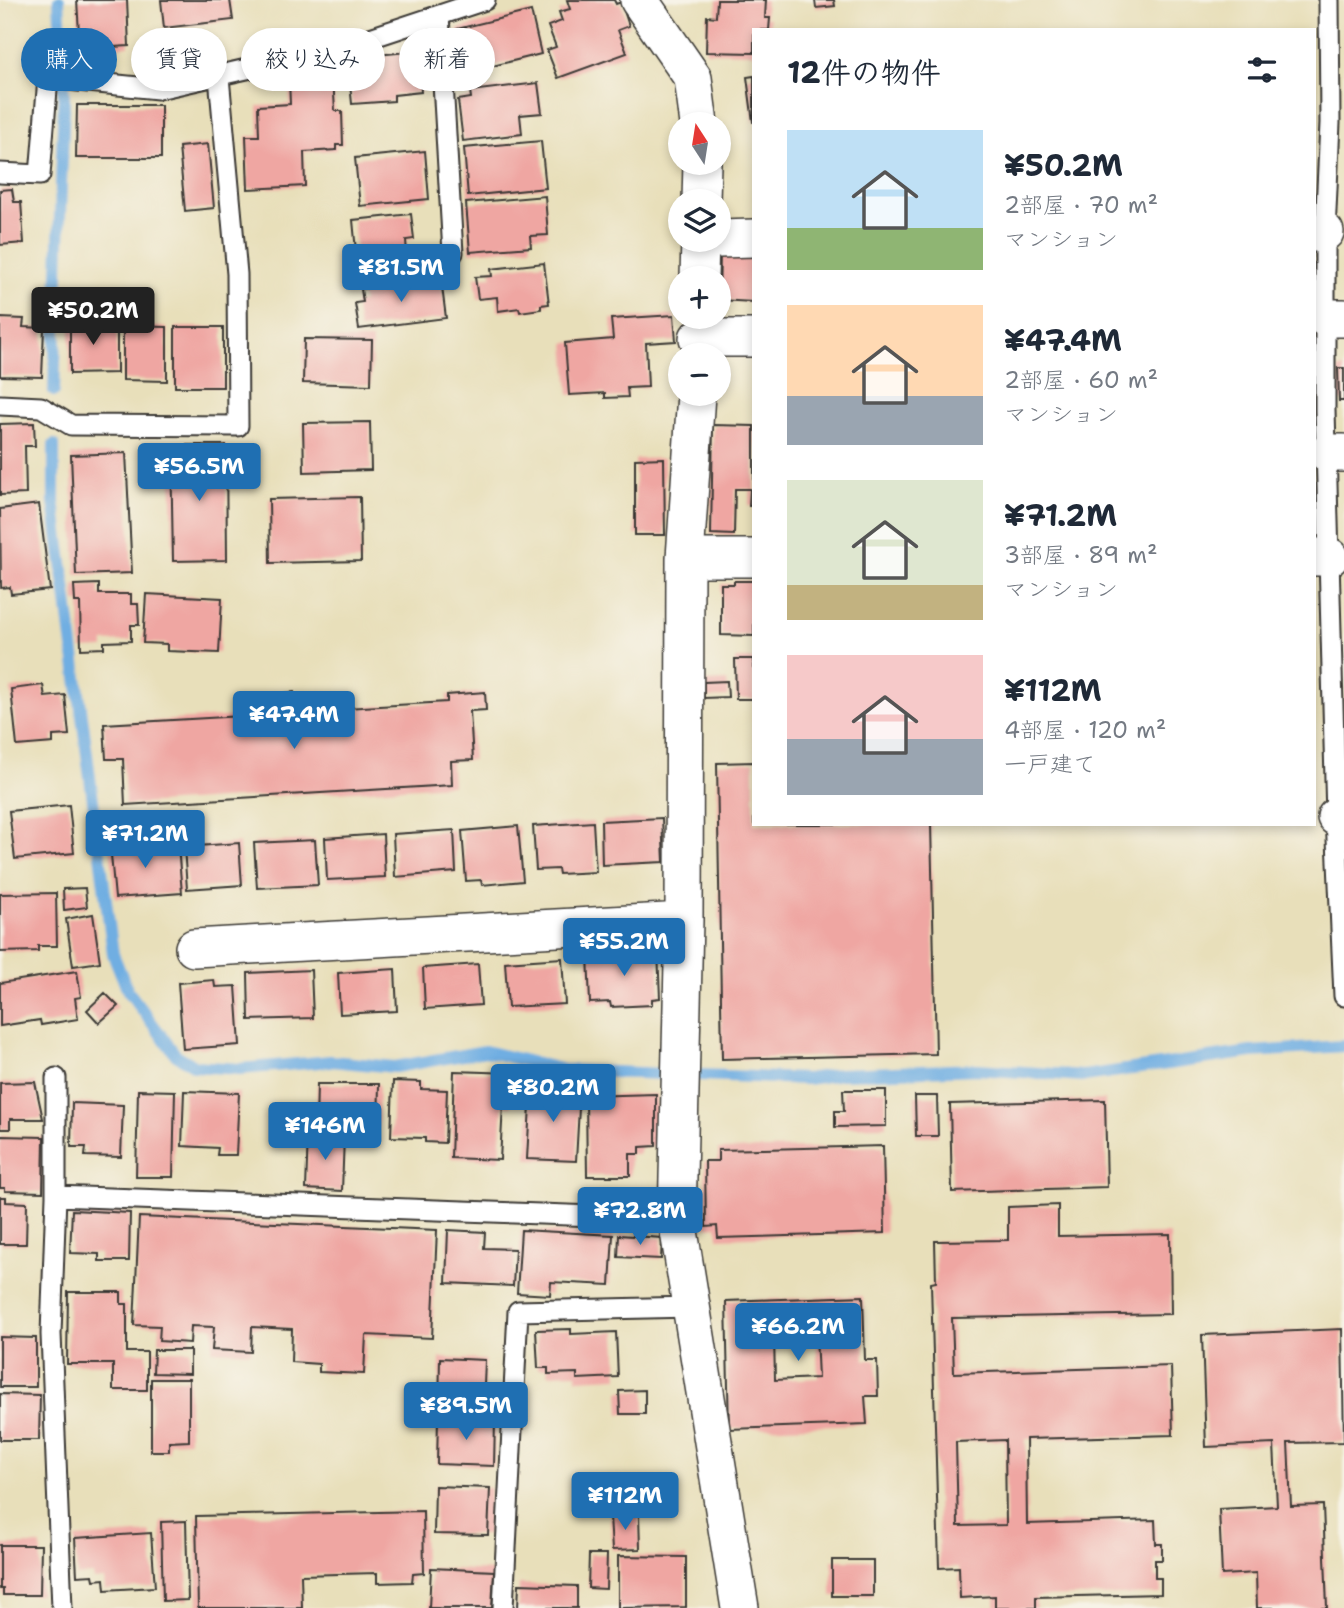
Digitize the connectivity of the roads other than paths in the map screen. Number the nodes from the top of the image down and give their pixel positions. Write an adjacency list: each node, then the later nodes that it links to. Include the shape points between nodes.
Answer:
1 (485, 0): 4 (lane)
2 (639, 0): 8 (street, via 693,78)
3 (1329, 0): 10 (lane, via 1330,123)
4 (439, 15): 5 (lane, via 340,48); 13 (lane)
5 (227, 75)
6 (131, 86): 9 (lane, via 48,78 40,175)
7 (220, 91): 17 (lane, via 237,274 238,426 71,425 41,407)
8 (697, 112)
9 (0, 173)
10 (1320, 232): 14 (lane)
11 (752, 238): 12 (street)
12 (731, 239)
13 (453, 253)
14 (1335, 318): 19 (lane)
15 (697, 337): 16 (street)
16 (752, 338)
17 (0, 405)
18 (695, 406): 21 (street)
19 (1335, 453): 20 (lane)
20 (1322, 556): 23 (lane)
21 (685, 558): 22 (street); 24 (street)
22 (752, 558)
23 (1340, 817): 26 (lane)
24 (684, 921): 25 (street); 29 (street)
25 (194, 948)
26 (1344, 996)
27 (56, 1078): 28 (lane)
28 (56, 1196): 29 (lane); 31 (lane, via 51,1334)
29 (677, 1219): 30 (street)
30 (691, 1307): 32 (lane, via 518,1311); 33 (street)
31 (62, 1608)
32 (503, 1608)
33 (740, 1608)

